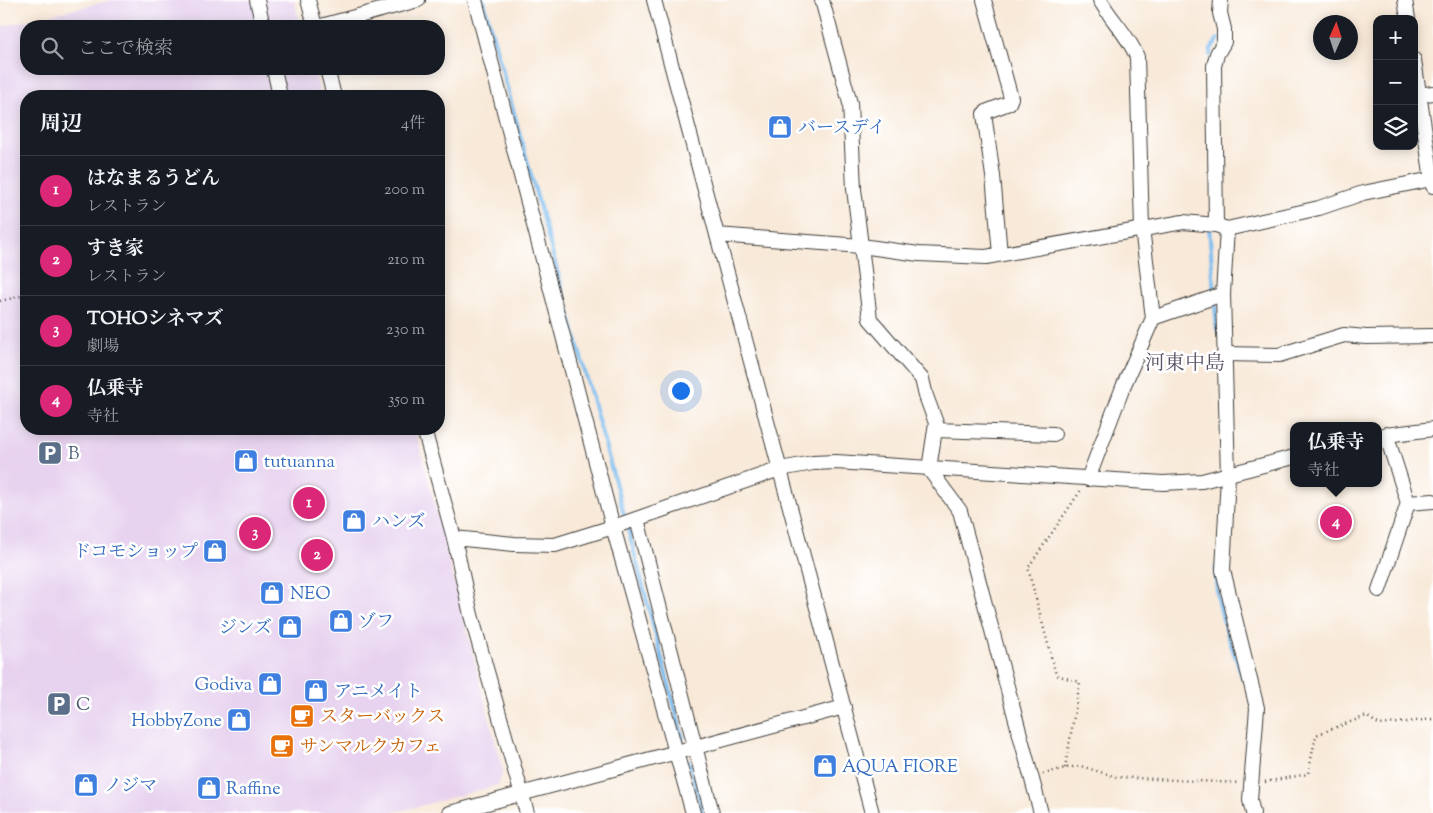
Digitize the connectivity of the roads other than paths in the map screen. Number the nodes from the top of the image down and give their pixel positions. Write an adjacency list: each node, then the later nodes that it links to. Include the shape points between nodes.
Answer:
1 (257, 0): 12 (street)
2 (308, 0): 13 (street)
3 (418, 0): 14 (street)
4 (475, 0): 44 (street)
5 (654, 0): 24 (street)
6 (822, 0): 25 (street, via 850,103 854,189)
7 (984, 0): 26 (street, via 1011,98 1010,103 984,114)
8 (1100, 0): 23 (street, via 1132,44 1137,57)
9 (1220, 0): 22 (street, via 1224,42 1214,66)
10 (1405, 0): 11 (street)
11 (1407, 15)
12 (262, 20)
13 (313, 20)
14 (343, 20)
15 (1418, 71): 20 (street)
16 (275, 75): 18 (street)
17 (329, 75): 19 (street)
18 (279, 90)
19 (332, 90)
20 (1426, 94): 21 (street)
21 (1432, 182): 22 (street, via 1363,193 1319,208)
22 (1222, 227): 23 (street, via 1183,222); 27 (street)
23 (1142, 228): 26 (street); 28 (street)
24 (717, 235): 25 (street); 37 (street)
25 (861, 246): 26 (street, via 919,254 986,257); 32 (street, via 870,319 922,378 936,423)
26 (1000, 254)
27 (1223, 294): 28 (street); 30 (street)
28 (1153, 318): 40 (street)
29 (1433, 336): 30 (street, via 1344,335 1279,355)
30 (1224, 354): 39 (street)
31 (1433, 429): 35 (street)
32 (935, 430): 33 (street); 38 (street)
33 (1054, 434)
34 (426, 435): 45 (street)
35 (1382, 435): 42 (street)
36 (1290, 458): 39 (street)
37 (780, 469): 38 (street, via 836,462); 43 (street); 47 (street)
38 (929, 469): 40 (street); 56 (street, via 960,511)
39 (1228, 476): 40 (street, via 1163,483); 57 (street, via 1223,570 1257,708 1250,800)
40 (1088, 478)
41 (1433, 501): 42 (street)
42 (1408, 503): 46 (street)
43 (637, 518): 44 (street); 48 (street)
44 (613, 527): 45 (street, via 555,545); 49 (street)
45 (454, 538): 50 (street, via 471,616)
46 (1379, 590)
47 (844, 707): 48 (street); 55 (street)
48 (696, 747): 49 (street); 54 (street)
49 (676, 752): 50 (street); 53 (street)
50 (522, 794): 51 (street); 52 (street)
51 (450, 813)
52 (527, 813)
53 (693, 813)
54 (712, 813)
55 (872, 813)
56 (1041, 813)
57 (1253, 813)

